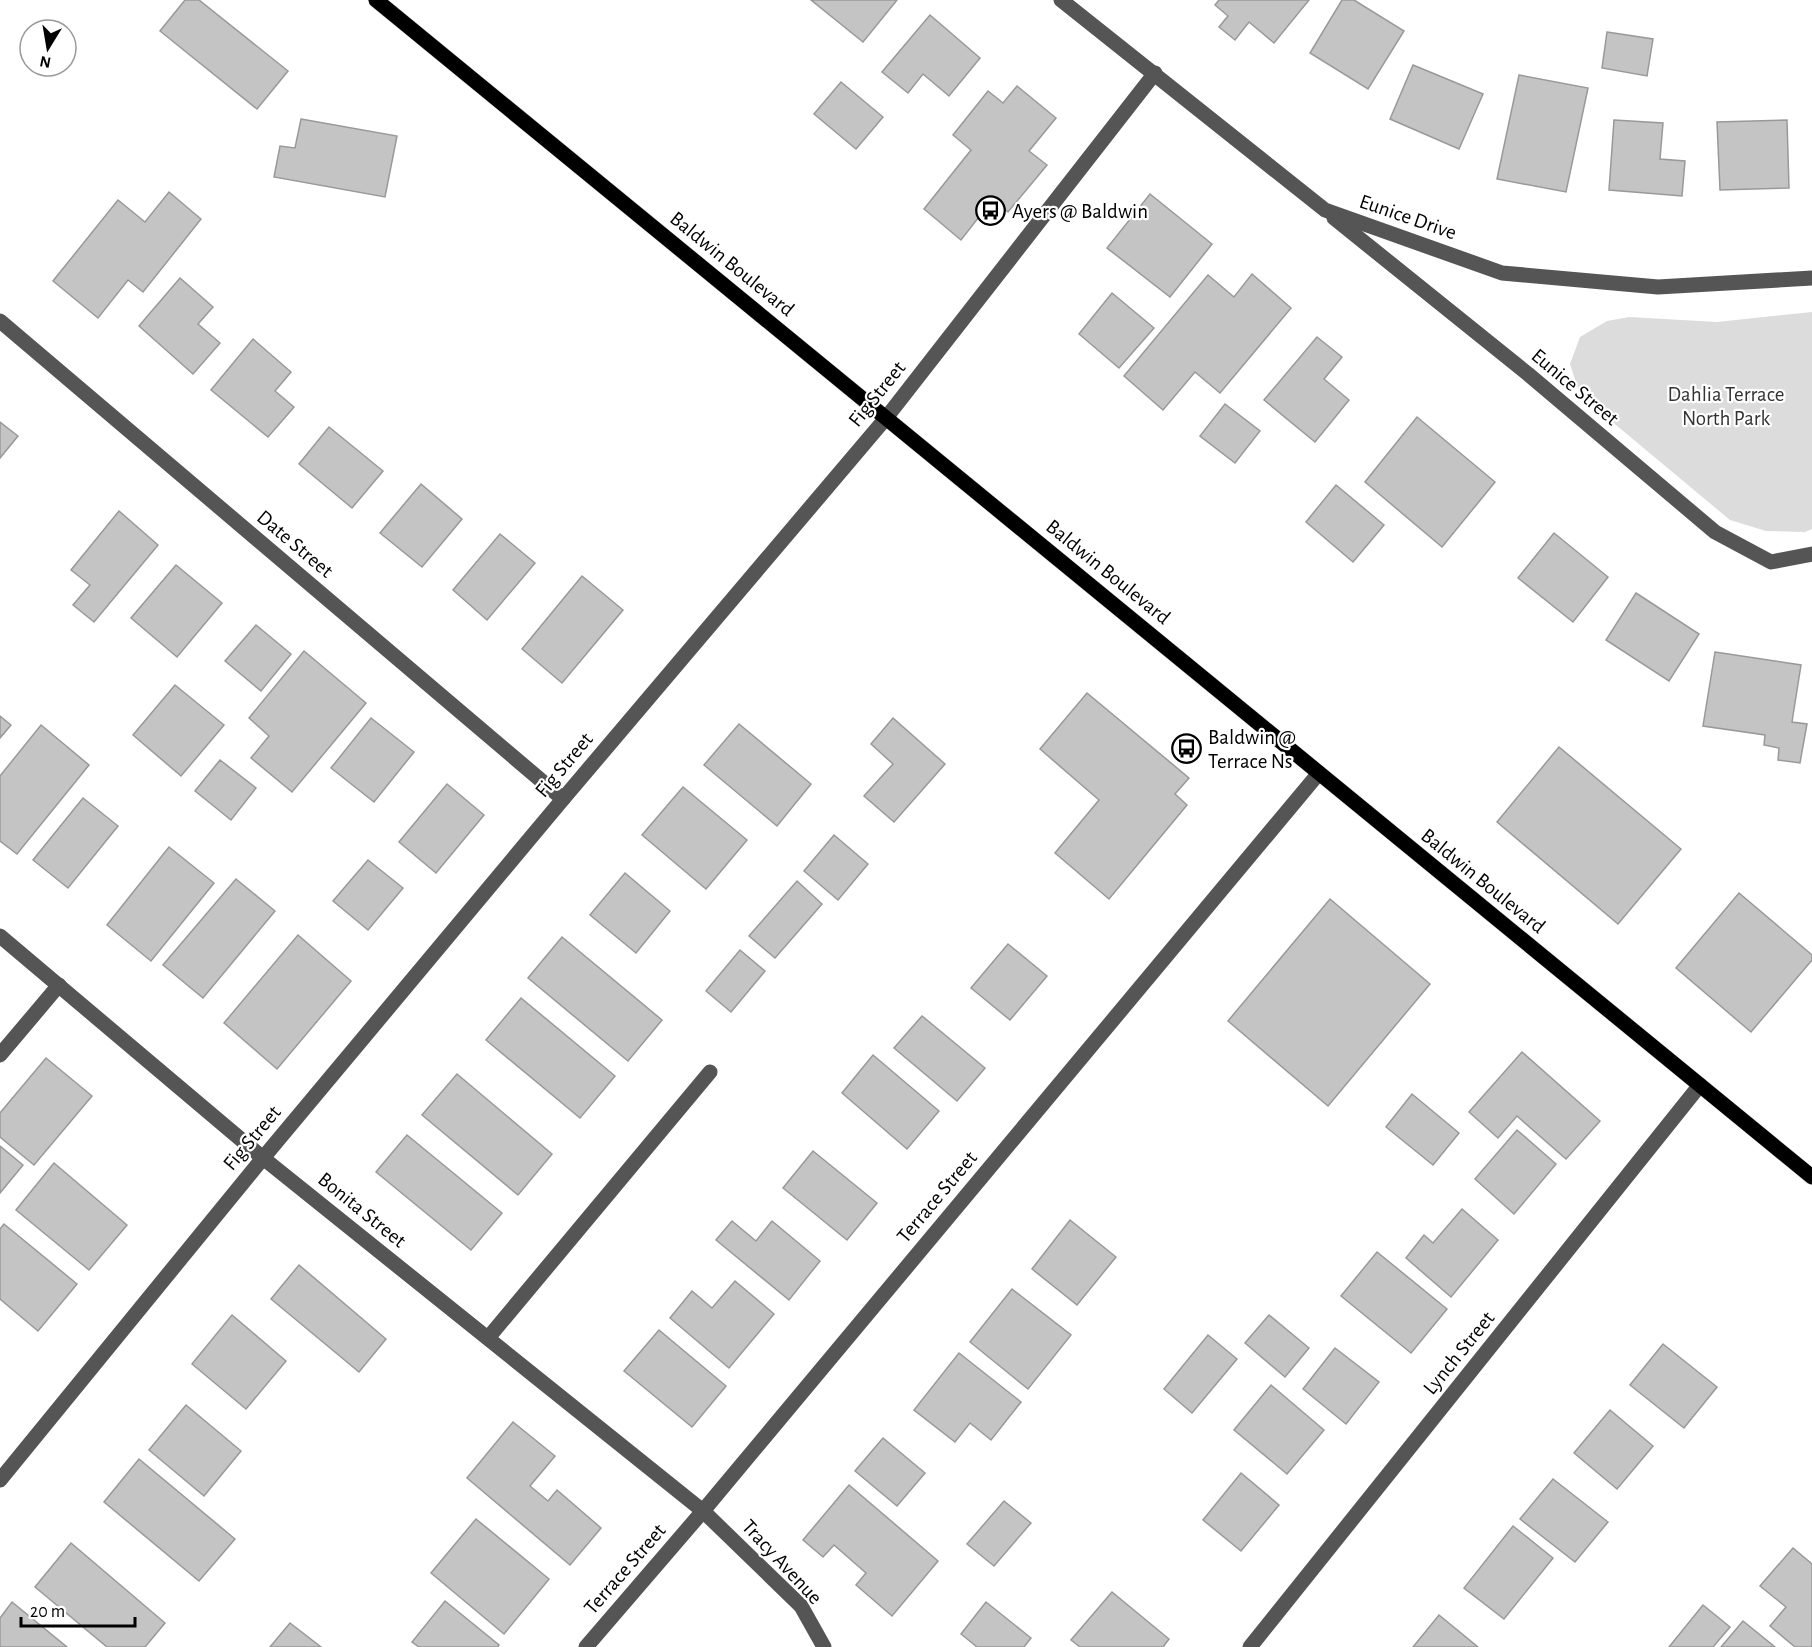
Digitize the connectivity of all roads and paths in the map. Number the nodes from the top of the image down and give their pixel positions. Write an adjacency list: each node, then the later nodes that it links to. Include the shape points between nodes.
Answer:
1 (376, 0): 7 (main road, Baldwin Boulevard)
2 (1061, 0): 3 (street, Eunice Drive)
3 (1155, 73): 4 (street, Eunice Drive); 7 (street, Fig Street)
4 (1325, 210): 5 (street, Eunice Drive, via 1502,273 1658,287); 8 (street, Eunice Street, via 1528,374 1714,532 1771,562)
5 (1812, 278)
6 (0, 321): 10 (street, Date Street)
7 (886, 418): 9 (main road, Baldwin Boulevard); 10 (street, Fig Street)
8 (1812, 554)
9 (1319, 773): 15 (main road, Baldwin Boulevard); 20 (street, Terrace Street)
10 (563, 799): 16 (street, Fig Street)
11 (0, 936): 12 (street, Bonita Street)
12 (58, 985): 13 (street); 16 (street, Bonita Street)
13 (0, 1055)
14 (710, 1072): 18 (street)
15 (1700, 1085): 17 (main road, Baldwin Boulevard); 23 (street, Lynch Street)
16 (263, 1158): 18 (street, Bonita Street); 19 (street, Fig Street)
17 (1812, 1177)
18 (488, 1338): 20 (street, Bonita Street)
19 (0, 1480)
20 (703, 1511): 21 (street, Terrace Street); 22 (street, Tracy Avenue, via 801,1606)
21 (586, 1647)
22 (824, 1647)
23 (1250, 1647)

